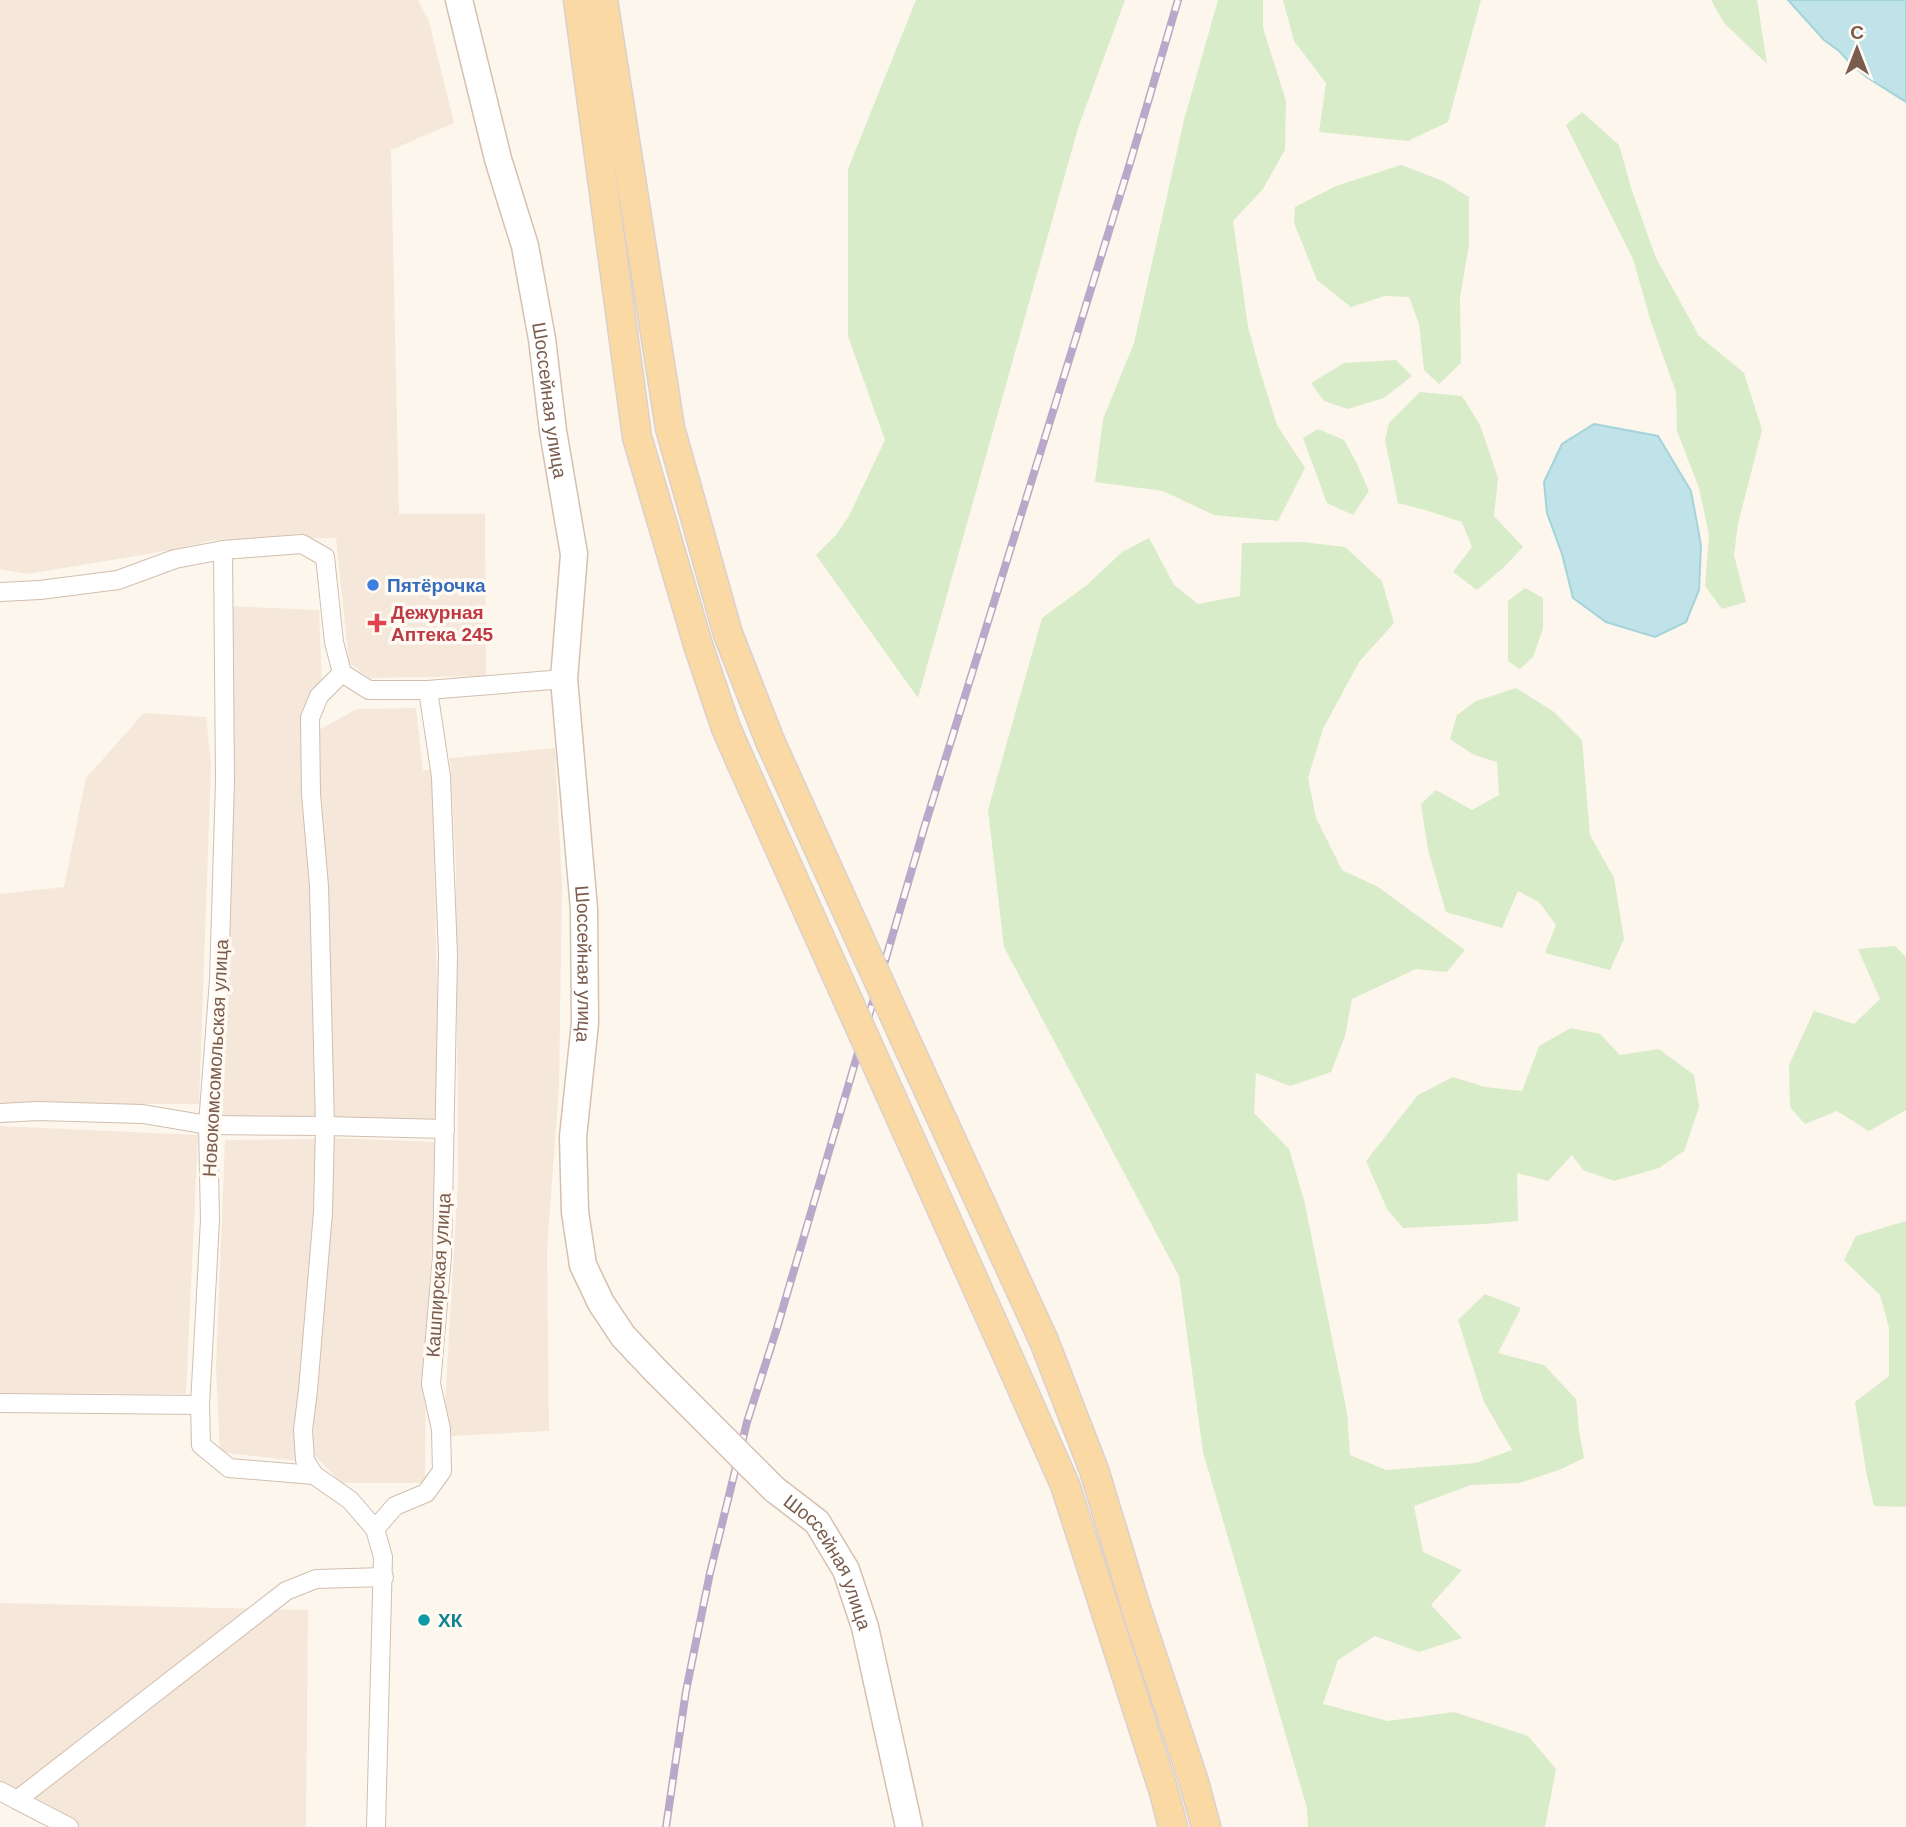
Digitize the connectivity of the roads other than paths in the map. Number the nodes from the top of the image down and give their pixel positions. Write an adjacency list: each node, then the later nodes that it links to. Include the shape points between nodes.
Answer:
1 (578, 0): 23 (main road, bridge, via 637,437 699,648 726,728 1065,1485)
2 (603, 0): 24 (main road, bridge, via 670,428 728,634 770,741 1044,1341 1094,1470)
3 (460, 2): 7 (main road, Шоссейная улица, via 498,159 525,246 542,339 574,554)
4 (223, 550): 5 (street, via 175,559 118,580); 6 (street, via 302,544 325,557); 10 (street, Новокомсомольская улица, via 224,821)
5 (0, 592)
6 (342, 673): 8 (street, via 369,690); 11 (street, via 320,696 310,718)
7 (564, 679): 8 (street); 22 (main road, Шоссейная улица, bridge, via 584,909 585,1023 573,1136 575,1212 583,1265 623,1336 774,1489 817,1522 846,1570 865,1627)
8 (428, 690): 12 (street, Кашпирская улица, via 441,777 447,928)
9 (0, 1113): 10 (street, via 143,1114)
10 (208, 1125): 11 (street); 14 (street, Новокомсомольская улица, via 210,1220)
11 (325, 1126): 12 (street); 15 (street, via 323,1212 303,1430 306,1460)
12 (445, 1129): 16 (street, Кашпирская улица, via 442,1256 431,1384 441,1429 442,1471 426,1493 396,1506)
13 (0, 1403): 14 (street)
14 (200, 1405): 15 (street, Новокомсомольская улица, via 201,1445 229,1468)
15 (314, 1475): 16 (street, via 350,1500)
16 (375, 1529): 17 (street)
17 (384, 1577): 19 (street, via 316,1579 286,1591); 21 (street)
18 (0, 1791): 19 (street)
19 (17, 1800): 20 (street)
20 (69, 1827)
21 (376, 1827)
22 (909, 1827)
23 (1173, 1827)
24 (1206, 1827)

